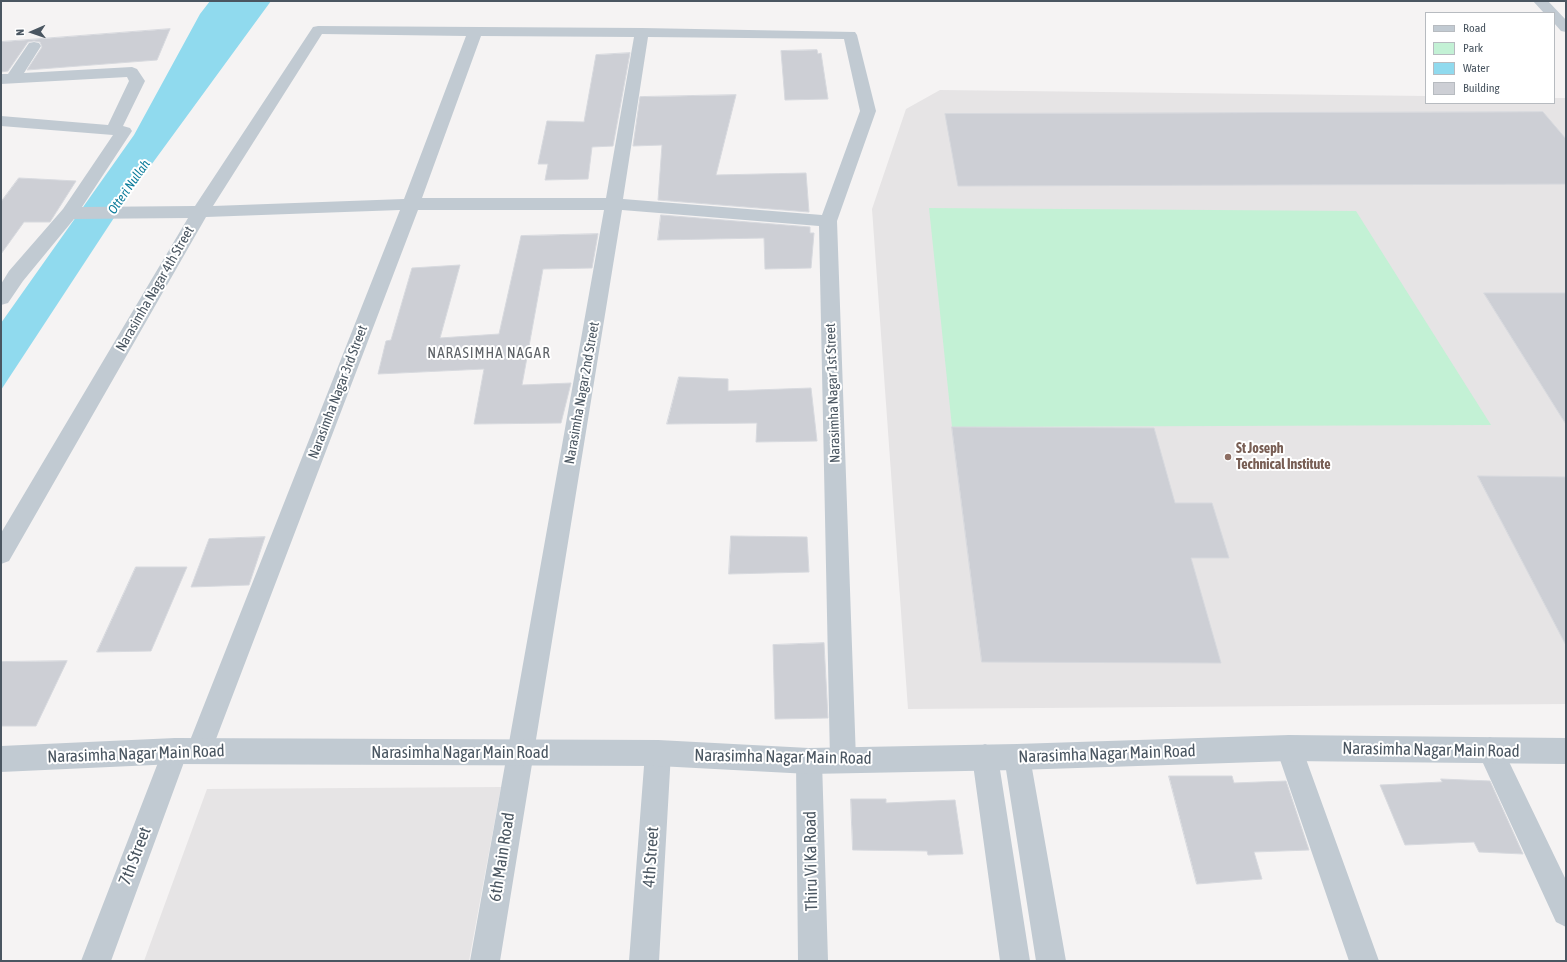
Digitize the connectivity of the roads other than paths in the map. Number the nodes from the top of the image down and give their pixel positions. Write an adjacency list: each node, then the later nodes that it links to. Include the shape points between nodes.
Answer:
1 (1540, 1): 2 (street)
2 (1551, 12)
3 (1555, 16): 4 (street)
4 (1566, 28)
5 (475, 32): 6 (street); 11 (street, Narasimha Nagar 3rd Street); 13 (street, Narasimha Nagar 4th Street, via 318,30)
6 (642, 32): 12 (street, Narasimha Nagar 2nd Street); 15 (street, Narasimha Nagar 1st Street, via 850,35 868,111)
7 (34, 46): 8 (street)
8 (7, 78): 10 (street, via 132,72 137,81)
9 (1, 121): 10 (street)
10 (113, 130): 14 (street, via 124,131)
11 (411, 204): 12 (street); 13 (street); 21 (street, Narasimha Nagar 3rd Street)
12 (614, 204): 15 (street); 23 (street, Narasimha Nagar 2nd Street)
13 (200, 212): 14 (street); 18 (street, Narasimha Nagar 4th Street)
14 (70, 213): 16 (street)
15 (828, 221): 28 (street, Narasimha Nagar 1st Street)
16 (8, 276): 17 (street)
17 (1, 298)
18 (1, 554)
19 (1289, 748): 20 (street, Narasimha Nagar Main Road); 26 (street, Narasimha Nagar Main Road); 37 (street)
20 (1490, 750): 24 (street, Narasimha Nagar Main Road); 30 (street)
21 (187, 751): 23 (street, Narasimha Nagar Main Road); 27 (street, Narasimha Nagar Main Road); 31 (street, 7th Street)
22 (658, 753): 23 (street, Narasimha Nagar Main Road); 29 (street, Narasimha Nagar Main Road); 33 (street, 4th Street)
23 (520, 754): 32 (street, 6th Main Road)
24 (1563, 756)
25 (985, 757): 26 (street, Narasimha Nagar Main Road); 28 (street, Narasimha Nagar Main Road); 35 (street)
26 (1017, 757): 36 (street)
27 (1, 758)
28 (843, 760): 29 (street, Narasimha Nagar Main Road)
29 (809, 761): 34 (street, Thiru Vi Ka Road)
30 (1566, 912)
31 (96, 961)
32 (485, 961)
33 (644, 961)
34 (813, 961)
35 (1015, 961)
36 (1051, 961)
37 (1364, 961)

